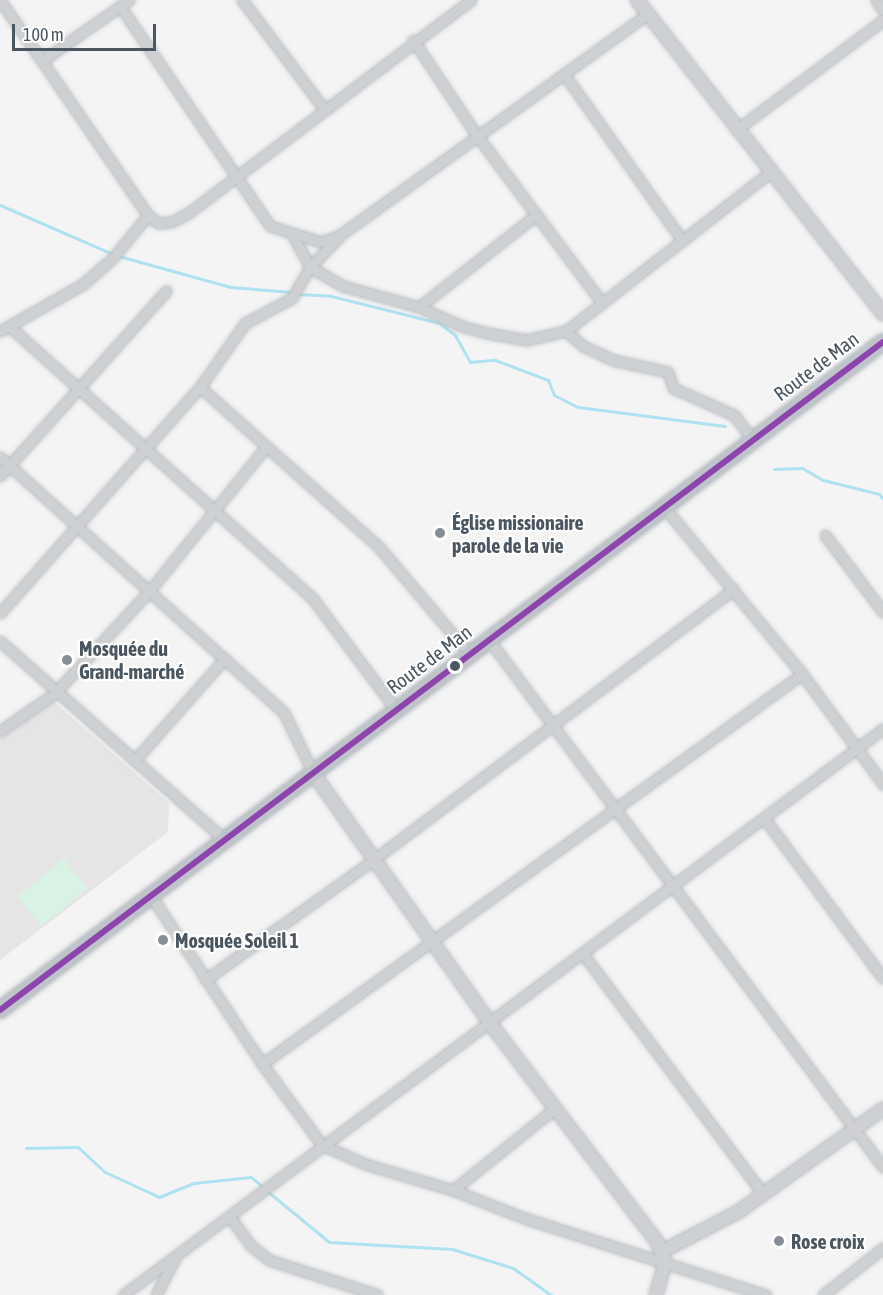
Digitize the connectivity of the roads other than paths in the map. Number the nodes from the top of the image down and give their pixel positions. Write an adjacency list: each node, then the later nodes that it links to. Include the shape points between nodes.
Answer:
1 (0, 0): 12 (street)
2 (129, 0): 7 (street)
3 (243, 0): 14 (street)
4 (471, 0): 11 (street)
5 (638, 0): 9 (street)
6 (876, 0): 8 (street)
7 (120, 6): 12 (street); 18 (street)
8 (883, 10)
9 (646, 14): 13 (street); 15 (street)
10 (883, 20): 15 (street)
11 (413, 40): 14 (street); 16 (street)
12 (43, 60): 20 (street)
13 (564, 74): 16 (street); 23 (street)
14 (324, 109): 18 (street)
15 (736, 130): 17 (street)
16 (478, 137): 19 (street); 21 (street)
17 (769, 173): 23 (street); 28 (street)
18 (236, 176): 20 (street, via 171,222 158,223); 22 (street, via 270,226)
19 (536, 214): 26 (street); 27 (street)
20 (148, 215): 29 (street, via 111,260 83,284)
21 (340, 235): 22 (street, via 321,242); 24 (street)
22 (294, 236): 24 (street)
23 (682, 240): 26 (street)
24 (310, 267): 27 (street, via 343,286); 34 (street, via 292,298 248,319)
25 (166, 291): 33 (street)
26 (602, 303): 31 (street)
27 (419, 307): 31 (street, via 461,326 526,340)
28 (883, 314)
29 (9, 326): 30 (street); 33 (street)
30 (0, 331)
31 (566, 331): 35 (street, via 583,346 613,360 668,372 672,388 734,415)
32 (883, 342): 35 (highway, Route de Man)
33 (79, 387): 36 (street); 39 (street)
34 (200, 387): 36 (street); 37 (street)
35 (753, 440): 41 (highway, Route de Man)
36 (146, 447): 42 (street); 43 (street)
37 (266, 447): 42 (street); 51 (street, via 378,546)
38 (0, 457): 39 (street)
39 (9, 466): 40 (street); 43 (street)
40 (0, 476)
41 (664, 507): 46 (street); 49 (highway, Route de Man)
42 (212, 509): 45 (street); 55 (street, via 312,599)
43 (76, 526): 45 (street); 48 (street)
44 (825, 535): 47 (street)
45 (150, 590): 52 (street); 54 (street)
46 (734, 590): 53 (street); 56 (street)
47 (883, 612)
48 (0, 614)
49 (489, 640): 51 (highway, Route de Man); 56 (street)
50 (0, 641): 54 (street)
51 (470, 654): 55 (highway, Route de Man)
52 (225, 658): 60 (street); 61 (street, via 291,722)
53 (802, 674): 59 (street); 63 (street)
54 (55, 693): 58 (street); 60 (street)
55 (396, 710): 61 (highway, Route de Man)
56 (555, 723): 63 (street); 66 (street)
57 (883, 729): 59 (street)
58 (0, 731)
59 (858, 748): 62 (street); 64 (street)
60 (134, 760): 65 (street)
61 (314, 773): 65 (highway, Route de Man); 66 (street)
62 (883, 784)
63 (616, 806): 67 (street); 69 (street)
64 (764, 818): 67 (street); 71 (street)
65 (225, 840): 68 (highway, Route de Man)
66 (373, 860): 69 (street); 72 (street)
67 (675, 885): 70 (street); 78 (street)
68 (151, 896): 72 (street); 73 (highway, Route de Man)
69 (431, 942): 74 (street); 75 (street)
70 (583, 954): 74 (street); 82 (street)
71 (883, 978)
72 (205, 980): 75 (street)
73 (0, 1010)
74 (489, 1022): 76 (street); 79 (street)
75 (262, 1064): 79 (street)
76 (554, 1109): 81 (street); 86 (street)
77 (883, 1109): 78 (street)
78 (855, 1129): 80 (street); 82 (street)
79 (322, 1145): 81 (street, via 365,1164); 83 (street)
80 (883, 1167)
81 (453, 1190): 86 (street, via 524,1218)
82 (764, 1195): 86 (street)
83 (230, 1217): 85 (street); 89 (street, via 250,1245 269,1260)
84 (883, 1248): 92 (street)
85 (177, 1253): 87 (street); 88 (street)
86 (664, 1257): 90 (street); 91 (street)
87 (123, 1295)
88 (156, 1295)
89 (378, 1295)
90 (656, 1295)
91 (766, 1295)
92 (823, 1295)

